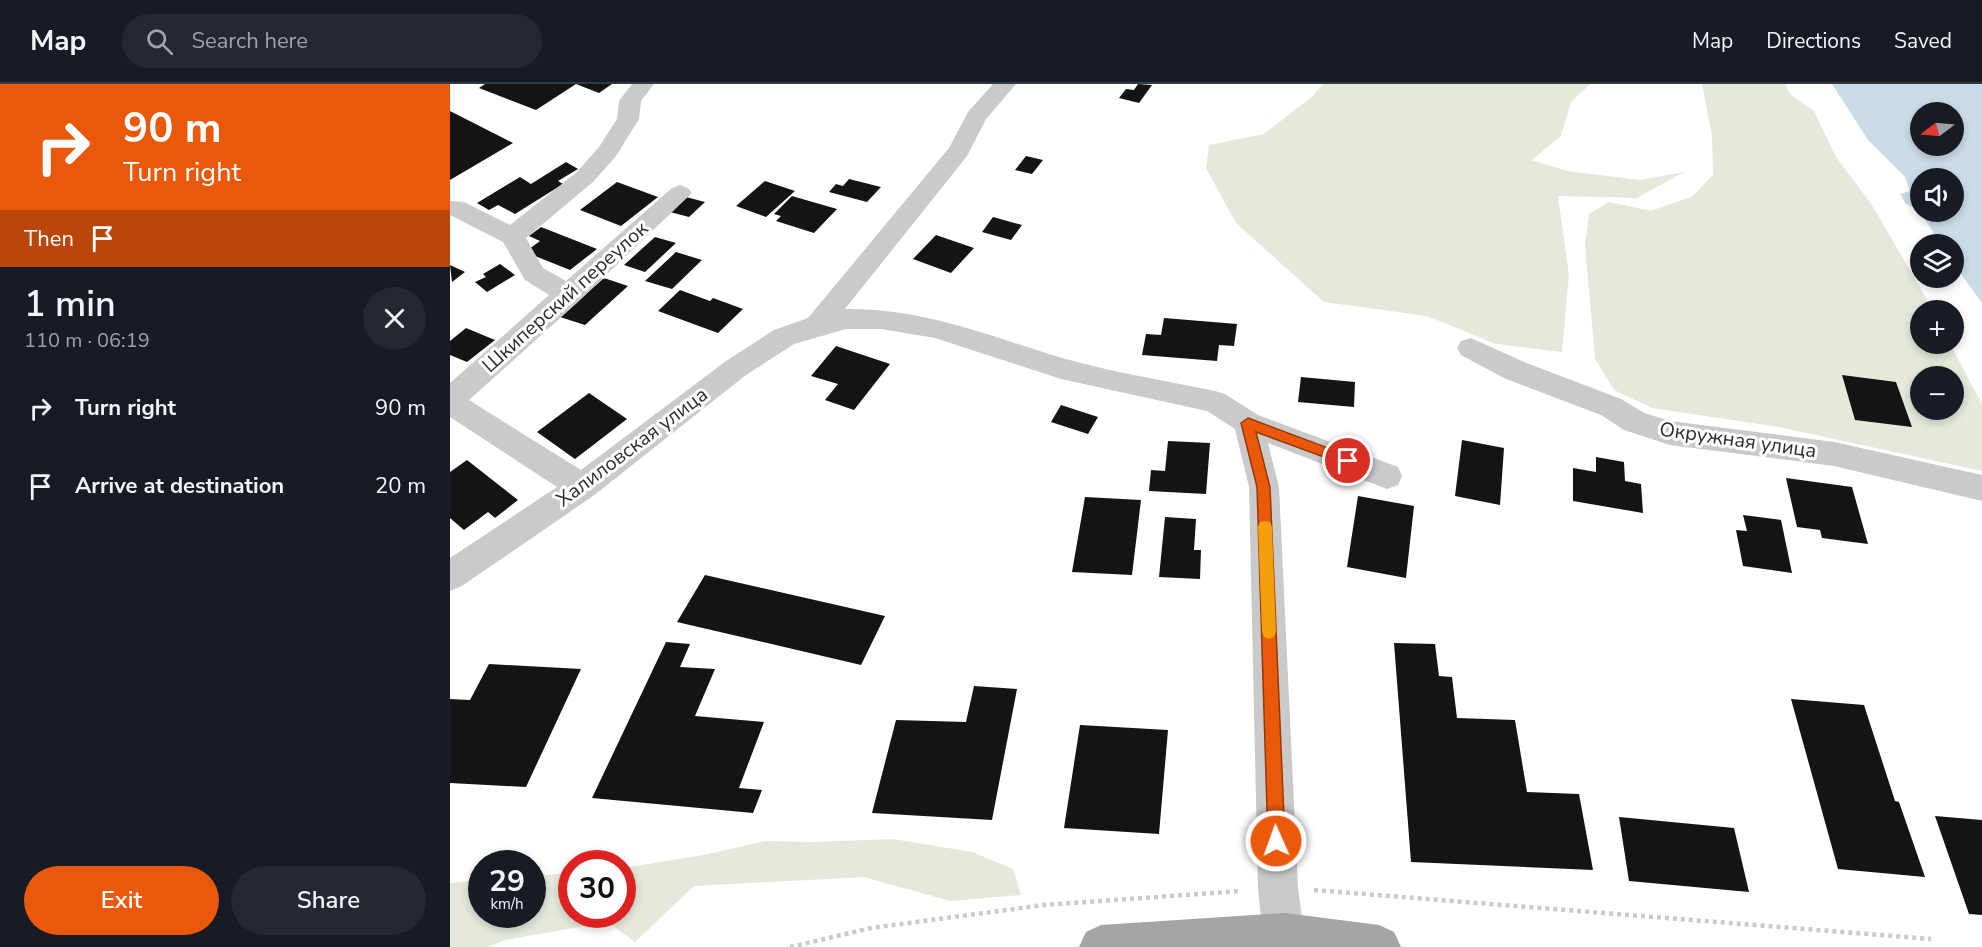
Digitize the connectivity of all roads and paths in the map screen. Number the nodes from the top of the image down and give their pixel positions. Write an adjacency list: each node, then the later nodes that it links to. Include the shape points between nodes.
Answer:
1 (644, 84): 5 (street, via 630,101 628,119 608,151 585,177)
2 (1005, 84): 7 (street, via 976,117 959,151)
3 (680, 193): 6 (street, Шкиперский переулок)
4 (455, 208): 5 (street)
5 (512, 236): 6 (street, via 534,274)
6 (569, 295): 9 (street, Шкиперский переулок)
7 (818, 325): 10 (street, Халиловская улица, via 846,319 881,319 936,328 1061,368 1215,402); 12 (street, Халиловская улица, via 784,337 736,368)
8 (1472, 348): 13 (street, Окружная улица, via 1514,370 1611,407 1634,422 1670,433 1834,454)
9 (450, 401): 12 (street)
10 (1248, 423): 11 (street, Халиловская улица); 15 (street, via 1264,487 1278,888)
11 (1387, 476)
12 (582, 487): 14 (street, Халиловская улица)
13 (1982, 488)
14 (450, 576)
15 (1285, 941): 16 (main road); 17 (main road)
16 (1101, 947)
17 (1379, 947)

